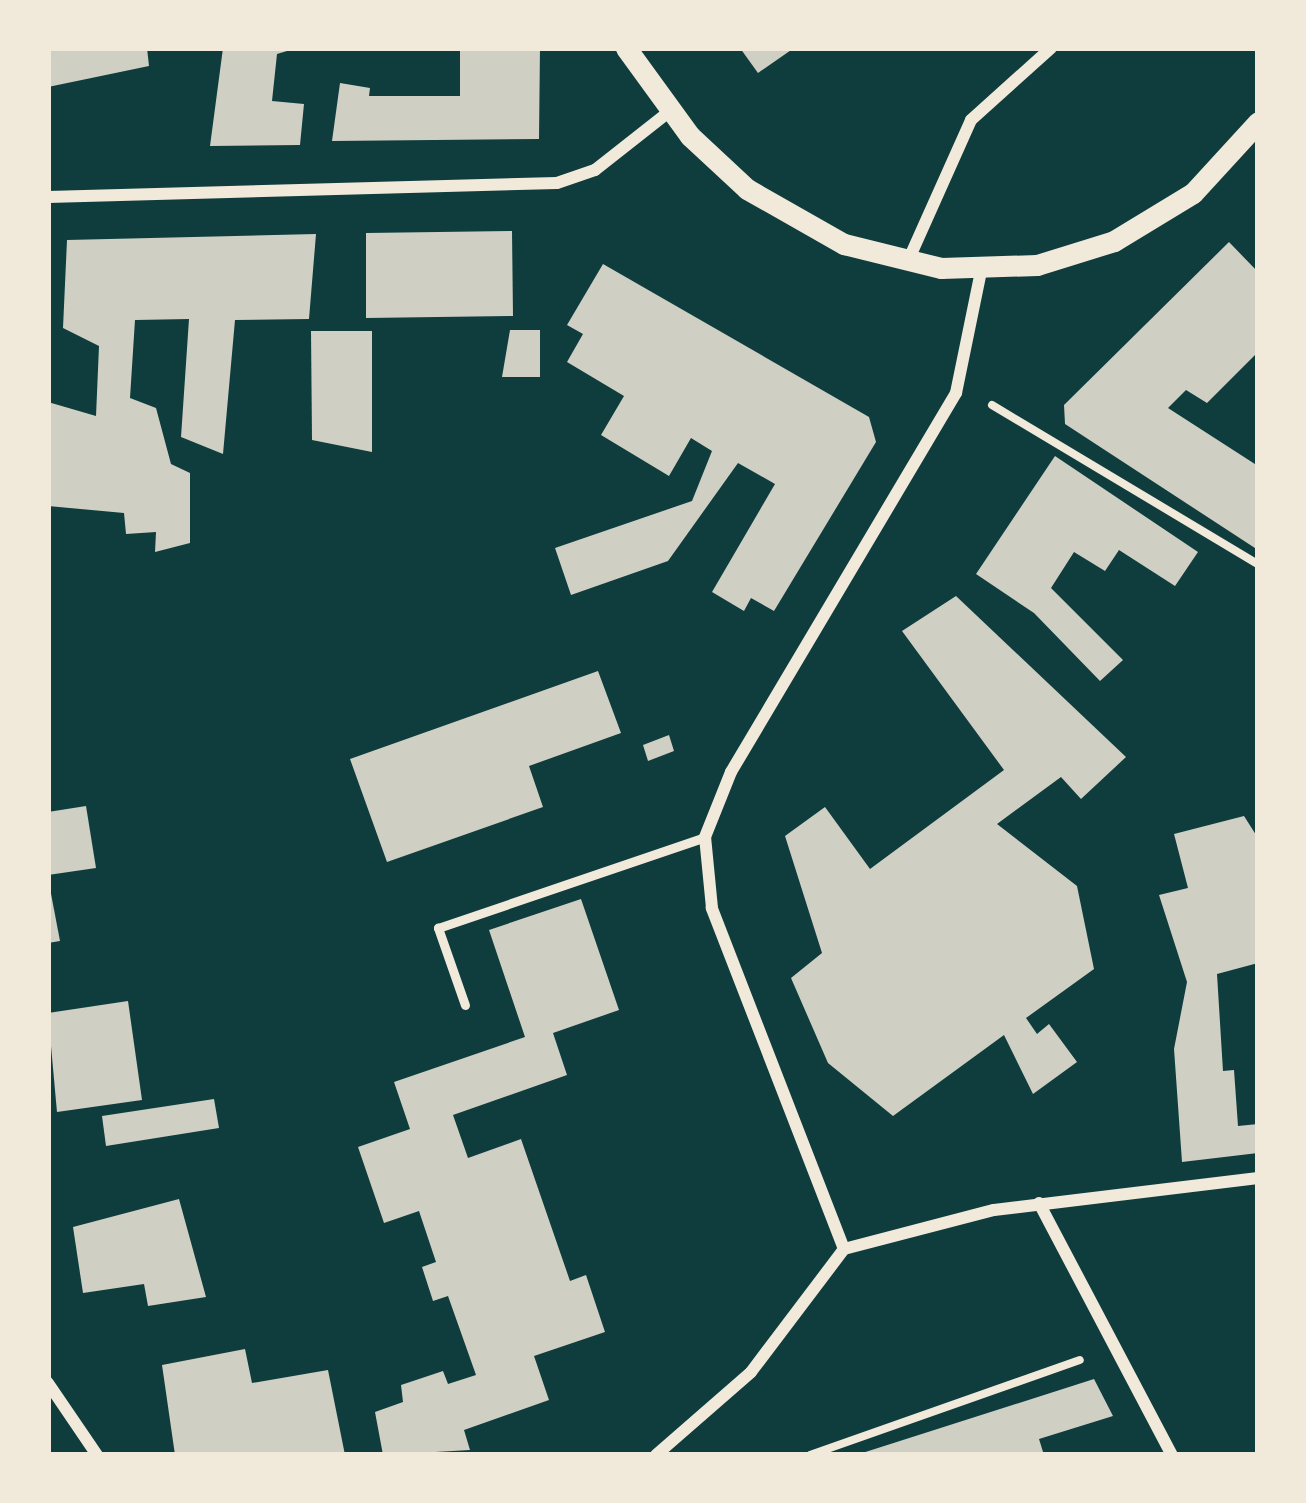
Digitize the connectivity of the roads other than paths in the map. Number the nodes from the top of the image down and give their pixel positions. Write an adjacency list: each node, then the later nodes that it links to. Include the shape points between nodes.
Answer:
1 (626, 48): 3 (street)
2 (1051, 48): 6 (street, via 971,120)
3 (670, 111): 5 (street, via 595,170 557,183); 6 (street, via 796,221)
4 (1258, 122): 7 (street, via 1193,194 1138,230 1079,255)
5 (48, 197)
6 (907, 263): 7 (street)
7 (981, 271): 8 (street, via 956,393 731,772)
8 (705, 837): 9 (lane, via 438,928); 12 (street, via 712,908)
9 (465, 1005)
10 (1258, 1178): 11 (street)
11 (1039, 1203): 12 (street); 16 (street)
12 (844, 1249): 15 (street, via 751,1372)
13 (48, 1383): 14 (street)
14 (97, 1455)
15 (656, 1455)
16 (1172, 1455)

